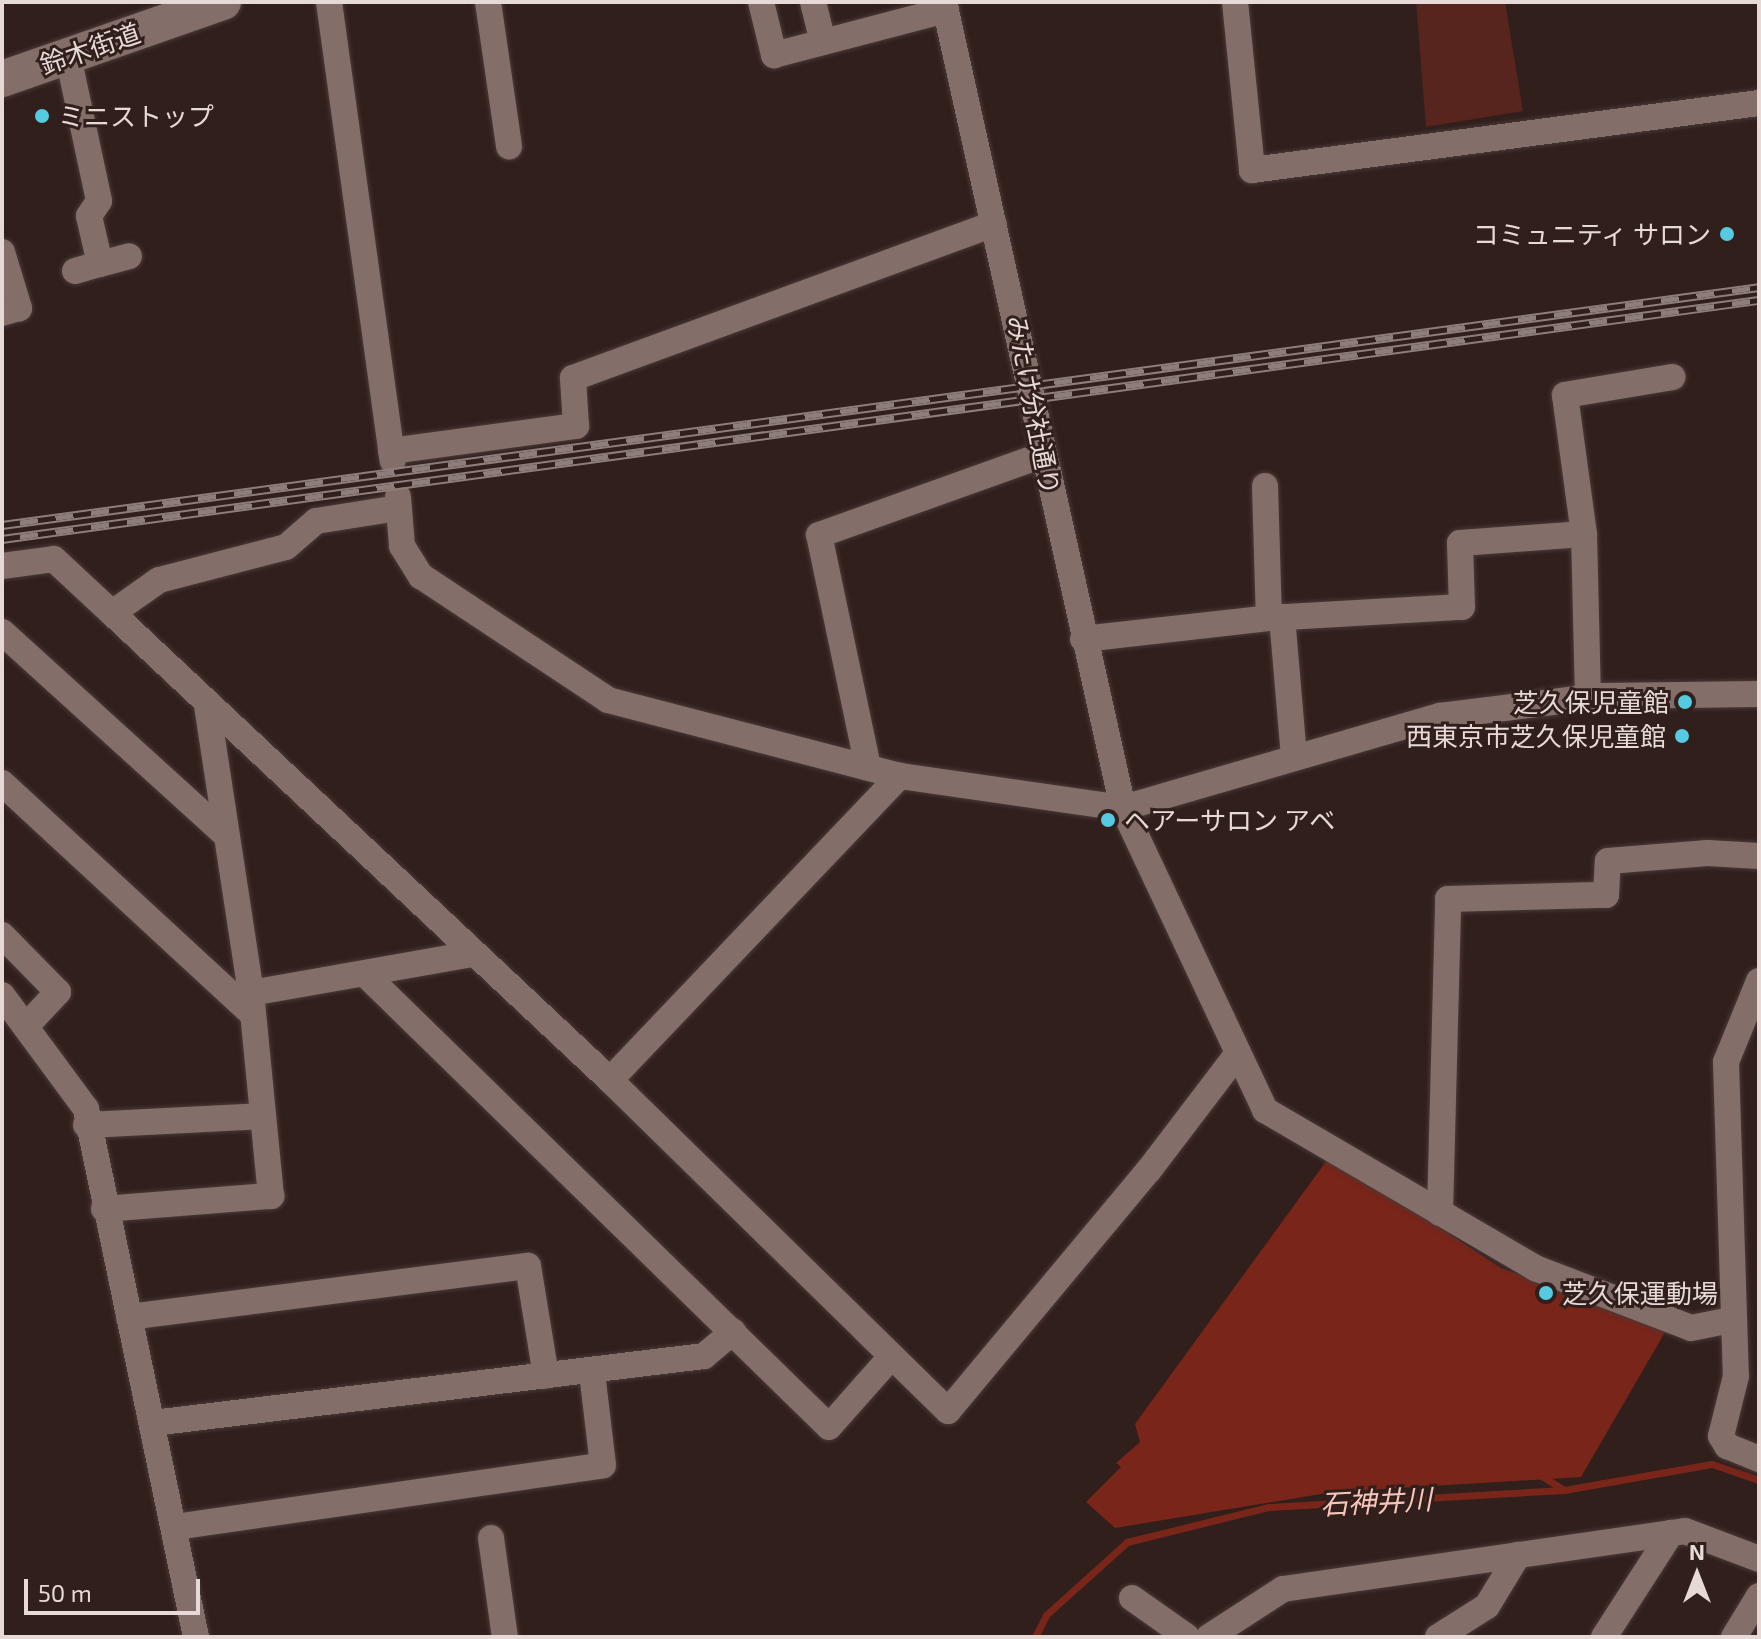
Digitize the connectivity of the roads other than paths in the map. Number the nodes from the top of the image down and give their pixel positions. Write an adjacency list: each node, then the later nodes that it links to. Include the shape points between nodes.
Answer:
1 (223, 2): 9 (main road, 鈴木街道)
2 (329, 2): 13 (street, via 392,456 576,426 573,378)
3 (488, 2): 12 (street)
4 (761, 2): 8 (street, via 774,55)
5 (813, 2): 8 (street)
6 (1235, 2): 11 (street, via 1252,170)
7 (945, 6): 8 (street); 13 (street, みたけ分社通り)
8 (823, 42)
9 (68, 56): 10 (main road, 鈴木街道); 15 (street, via 99,201 89,216 87,267)
10 (2, 79)
11 (1759, 103)
12 (509, 146)
13 (994, 224): 18 (street, みたけ分社通り)
14 (2, 252): 16 (street, via 19,308)
15 (129, 256)
16 (2, 313)
17 (1672, 377): 20 (street, via 1565,395)
18 (1043, 455): 25 (street, みたけ分社通り); 30 (street, via 819,535)
19 (1265, 486): 23 (street)
20 (1584, 534): 23 (street, via 1460,543 1462,607); 27 (street)
21 (2, 566): 22 (street, via 54,559)
22 (112, 613): 28 (street); 30 (street, via 159,580 286,547 316,521 398,502 402,546 421,576 608,700)
23 (1276, 617): 25 (street); 29 (street)
24 (2, 632): 34 (street)
25 (1083, 639): 33 (street, みたけ分社通り)
26 (1759, 694): 27 (street)
27 (1588, 698): 29 (street, via 1440,716)
28 (207, 704): 34 (street); 37 (street)
29 (1294, 757): 33 (street)
30 (868, 767): 31 (street)
31 (900, 776): 33 (street); 44 (street)
32 (2, 783): 41 (street)
33 (1123, 808): 43 (street, みたけ分社通り)
34 (224, 833): 41 (street)
35 (1759, 856): 48 (street, via 1708,853 1608,861 1606,895 1448,899)
36 (2, 935): 42 (street, via 58,992)
37 (473, 954): 38 (street); 44 (street)
38 (365, 974): 41 (street); 51 (street)
39 (1759, 981): 50 (street, via 1726,1062)
40 (2, 995): 42 (street)
41 (251, 1003): 45 (street)
42 (28, 1024): 46 (street, via 86,1109)
43 (1236, 1056): 48 (street, みたけ分社通り, via 1265,1110); 52 (street, via 1149,1170 948,1411)
44 (610, 1080): 52 (street)
45 (261, 1116): 46 (street); 47 (street, via 271,1196)
46 (86, 1125): 47 (street)
47 (104, 1209): 49 (street)
48 (1440, 1213): 50 (street, みたけ分社通り, via 1535,1268 1691,1328)
49 (129, 1317): 54 (street, via 528,1266); 55 (street)
50 (1731, 1320): 56 (street, via 1736,1376 1721,1436 1727,1446)
51 (733, 1332): 52 (street, via 829,1427); 53 (street, via 704,1356)
52 (890, 1358)
53 (592, 1373): 54 (street); 57 (street, via 603,1465)
54 (546, 1376): 55 (street)
55 (153, 1423): 57 (street)
56 (1759, 1459)
57 (175, 1527): 65 (street)
58 (1671, 1533): 60 (street); 61 (street, via 1685,1531); 70 (street)
59 (491, 1538): 66 (street)
60 (1518, 1555): 68 (street, via 1283,1589); 69 (street, via 1487,1606)
61 (1759, 1559)
62 (1759, 1596): 71 (street)
63 (1132, 1598): 64 (street)
64 (1156, 1628): 67 (street)
65 (196, 1637)
66 (505, 1637)
67 (1187, 1637)
68 (1209, 1637)
69 (1438, 1637)
70 (1604, 1637)
71 (1734, 1637)

